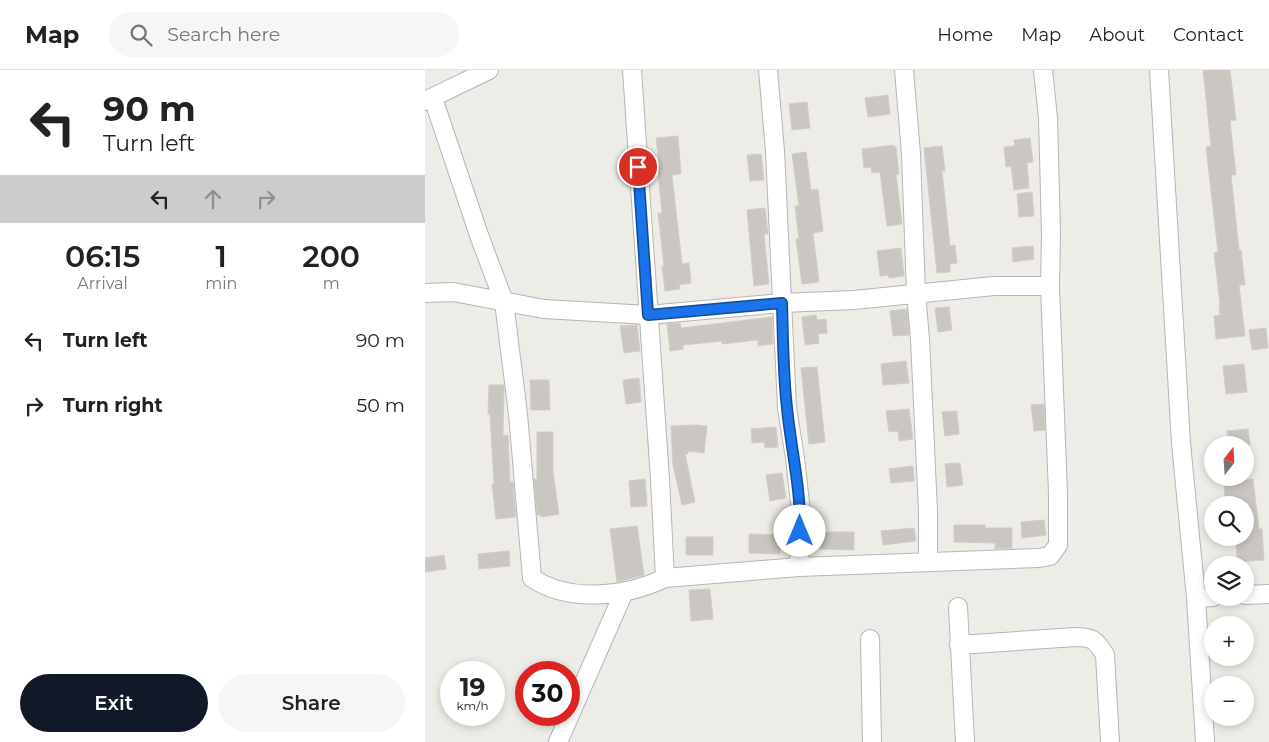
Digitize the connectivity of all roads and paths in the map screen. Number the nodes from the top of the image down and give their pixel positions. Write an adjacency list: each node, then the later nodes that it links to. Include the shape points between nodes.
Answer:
1 (489, 70): 7 (street)
2 (632, 70): 13 (street)
3 (768, 70): 12 (street)
4 (903, 70): 10 (street, via 911,154)
5 (1043, 70): 8 (street, via 1048,128)
6 (1159, 70): 20 (street, via 1181,443)
7 (429, 100): 11 (street)
8 (1050, 286): 10 (street, via 994,286); 14 (street, via 1058,545 1050,556 1039,558)
9 (425, 293): 11 (street, via 453,292)
10 (916, 293): 12 (street); 14 (street, via 928,511)
11 (504, 302): 13 (street, via 544,309); 17 (street, via 518,414 532,578 557,591)
12 (782, 303): 13 (street); 15 (street, via 787,408 801,512)
13 (648, 315): 16 (street)
14 (927, 562): 15 (street)
15 (799, 567): 16 (street)
16 (665, 578): 17 (street, via 647,587)
17 (624, 592): 25 (street)
18 (1269, 594): 19 (street)
19 (1254, 595)
20 (1204, 598)
21 (1204, 606): 29 (street)
22 (958, 607): 24 (street)
23 (870, 639): 26 (street)
24 (959, 645): 27 (street); 28 (street, via 1075,636 1088,637 1098,643 1105,655)
25 (558, 742)
26 (872, 742)
27 (965, 742)
28 (1110, 742)
29 (1205, 742)

